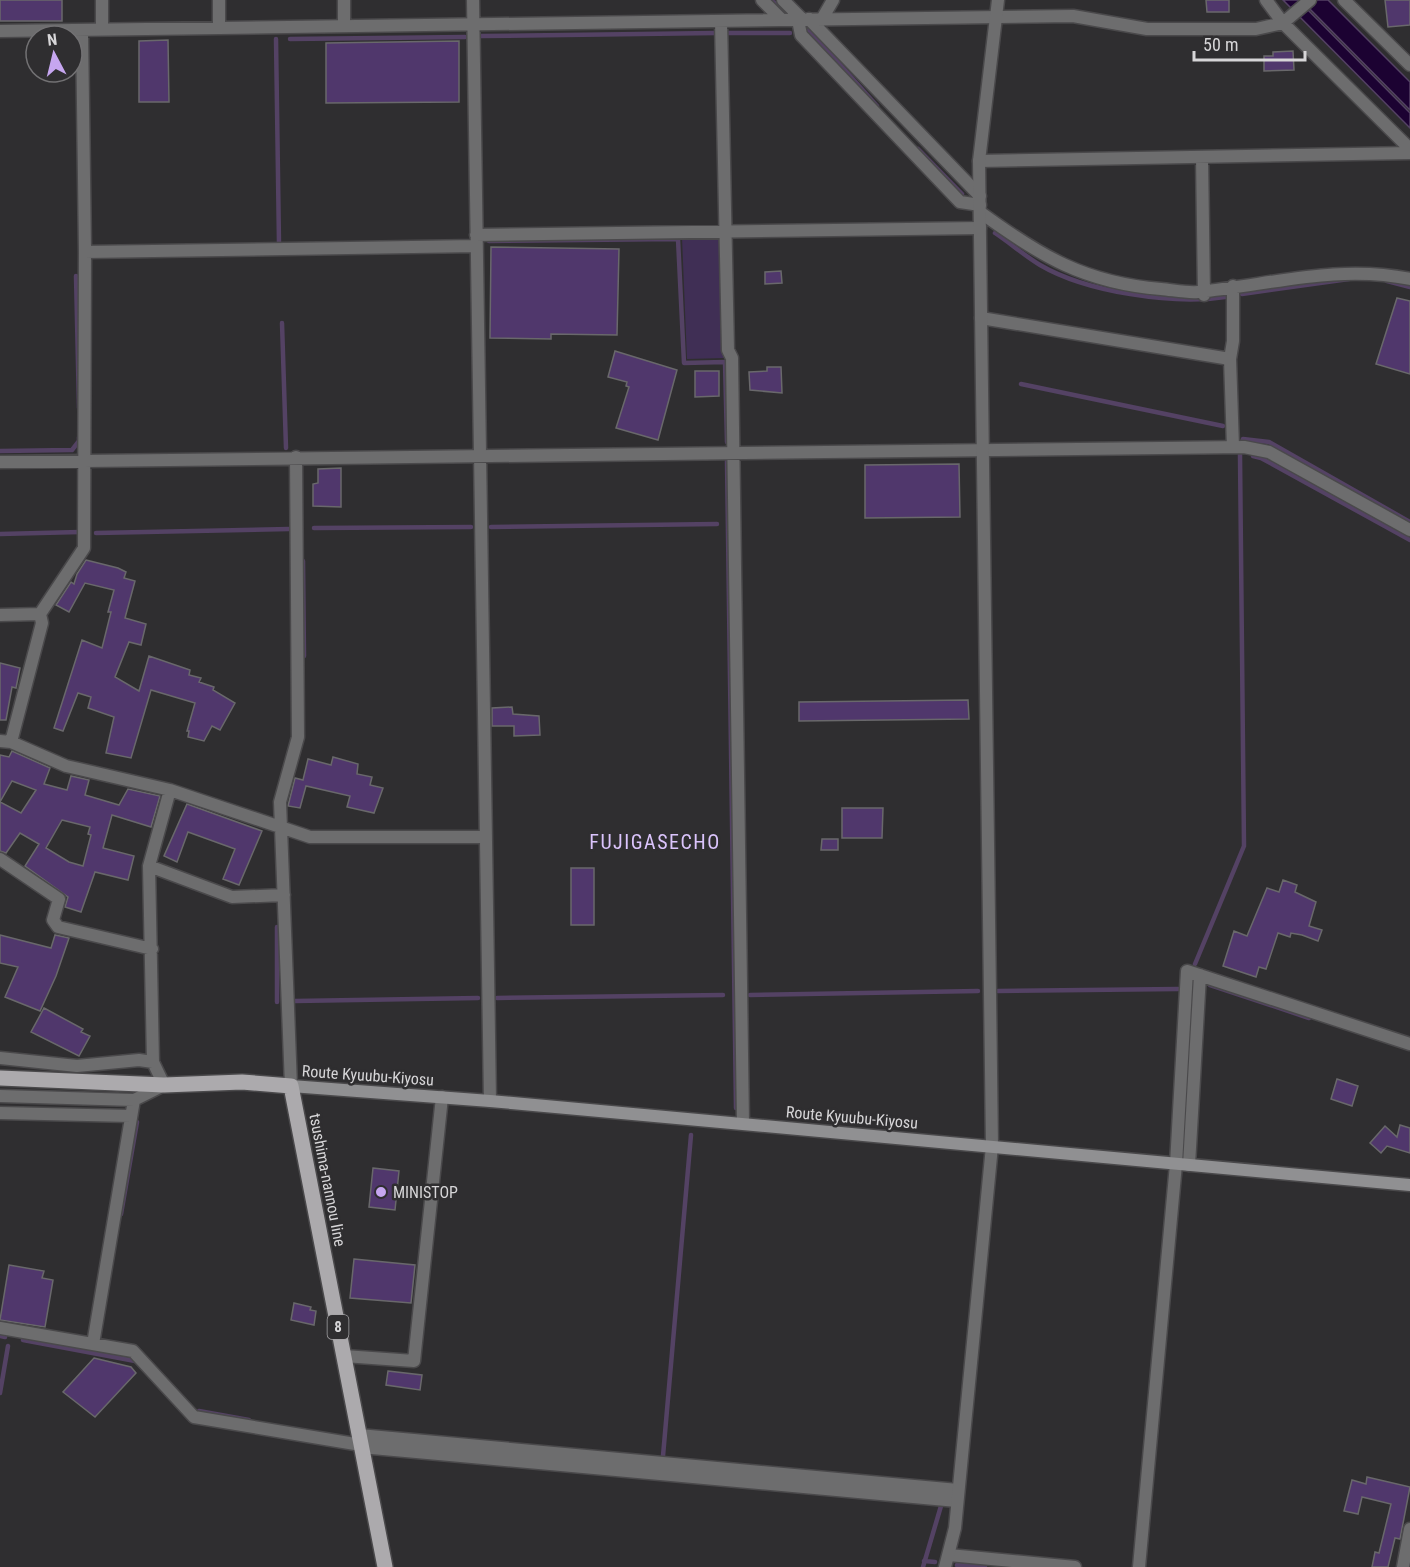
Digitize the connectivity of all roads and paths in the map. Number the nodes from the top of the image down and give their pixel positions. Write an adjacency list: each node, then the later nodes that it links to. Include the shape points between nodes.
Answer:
1 (102, 0): 20 (street)
2 (219, 0): 19 (street)
3 (344, 0): 18 (street)
4 (473, 0): 17 (street)
5 (762, 0): 14 (street)
6 (783, 0): 13 (street)
7 (833, 0): 13 (street)
8 (998, 0): 12 (street)
9 (1266, 0): 15 (street)
10 (1310, 0): 15 (street)
11 (1344, 0): 24 (street)
12 (996, 17): 13 (street); 15 (street, via 1073,16 1147,28 1256,29); 28 (street)
13 (808, 19): 14 (street); 29 (street); 29 (street, via 801,34 960,202)
14 (782, 20): 16 (street)
15 (1286, 20): 26 (street)
16 (721, 21): 17 (street); 31 (street)
17 (474, 24): 18 (street); 32 (street)
18 (344, 26): 19 (street)
19 (219, 28): 20 (street)
20 (102, 29): 21 (street)
21 (84, 30)
22 (0, 31): 23 (street)
23 (24, 31)
24 (1410, 65)
25 (83, 84): 33 (street)
26 (1410, 151): 27 (street)
27 (1202, 157): 28 (street); 36 (street)
28 (979, 161): 29 (street)
29 (980, 204): 30 (street); 36 (street, via 1027,246 1059,264 1116,283)
30 (980, 228): 31 (street); 37 (street)
31 (726, 232): 32 (street); 41 (street)
32 (476, 241): 33 (street); 42 (street)
33 (85, 252): 44 (street)
34 (1410, 279): 35 (street, via 1359,272)
35 (1233, 286): 36 (street); 38 (street)
36 (1204, 293)
37 (981, 318): 38 (street); 40 (street)
38 (1230, 359): 39 (street)
39 (1233, 447): 40 (street); 46 (street, via 1269,452)
40 (982, 450): 41 (street); 71 (street)
41 (734, 452): 42 (street); 70 (street)
42 (479, 455): 43 (street); 52 (street)
43 (296, 457): 44 (street); 51 (street, via 298,737 280,802)
44 (86, 460): 45 (street); 47 (street, via 84,548)
45 (0, 462)
46 (1410, 530)
47 (40, 614): 48 (street); 49 (street, via 42,623)
48 (0, 615)
49 (5, 742): 50 (street, via 66,766)
50 (170, 790): 51 (street); 54 (street)
51 (281, 828): 52 (street, via 309,837); 55 (street)
52 (484, 837): 67 (street)
53 (0, 859): 56 (street, via 59,899 53,920 58,927)
54 (149, 866): 55 (street, via 232,897); 56 (street)
55 (284, 895): 63 (street)
56 (152, 949): 60 (street)
57 (1200, 975): 58 (street); 72 (street, via 1187,971); 73 (street)
58 (1410, 1044)
59 (0, 1058): 60 (street, via 77,1065)
60 (153, 1062): 62 (street)
61 (0, 1078): 62 (main road)
62 (164, 1085): 63 (main road, via 242,1082); 66 (street)
63 (291, 1086): 65 (main road, Route Kyuubu-Kiyosu); 77 (main road, tsushima-nannou line / 8)
64 (0, 1096): 66 (street)
65 (442, 1097): 67 (main road, Route Kyuubu-Kiyosu); 77 (street, via 414,1362)
66 (134, 1100): 69 (street)
67 (490, 1101): 70 (main road, Route Kyuubu-Kiyosu)
68 (0, 1113): 69 (street)
69 (131, 1116): 76 (street)
70 (743, 1124): 71 (main road, Route Kyuubu-Kiyosu)
71 (992, 1146): 72 (main road, Route Kyuubu-Kiyosu); 79 (street)
72 (1176, 1164): 73 (main road, Route Kyuubu-Kiyosu); 84 (street)
73 (1190, 1165): 74 (main road, Route Kyuubu-Kiyosu)
74 (1410, 1185)
75 (0, 1328): 76 (street)
76 (93, 1344): 78 (street, via 139,1355 194,1417)
77 (344, 1356): 78 (main road, tsushima-nannou line / 8)
78 (361, 1442): 79 (street); 82 (main road, tsushima-nannou line / 8)
79 (957, 1496): 81 (street)
80 (1410, 1530): 85 (street)
81 (947, 1561): 83 (street)
82 (385, 1567)
83 (1075, 1567)
84 (1139, 1567)
85 (1403, 1567)

